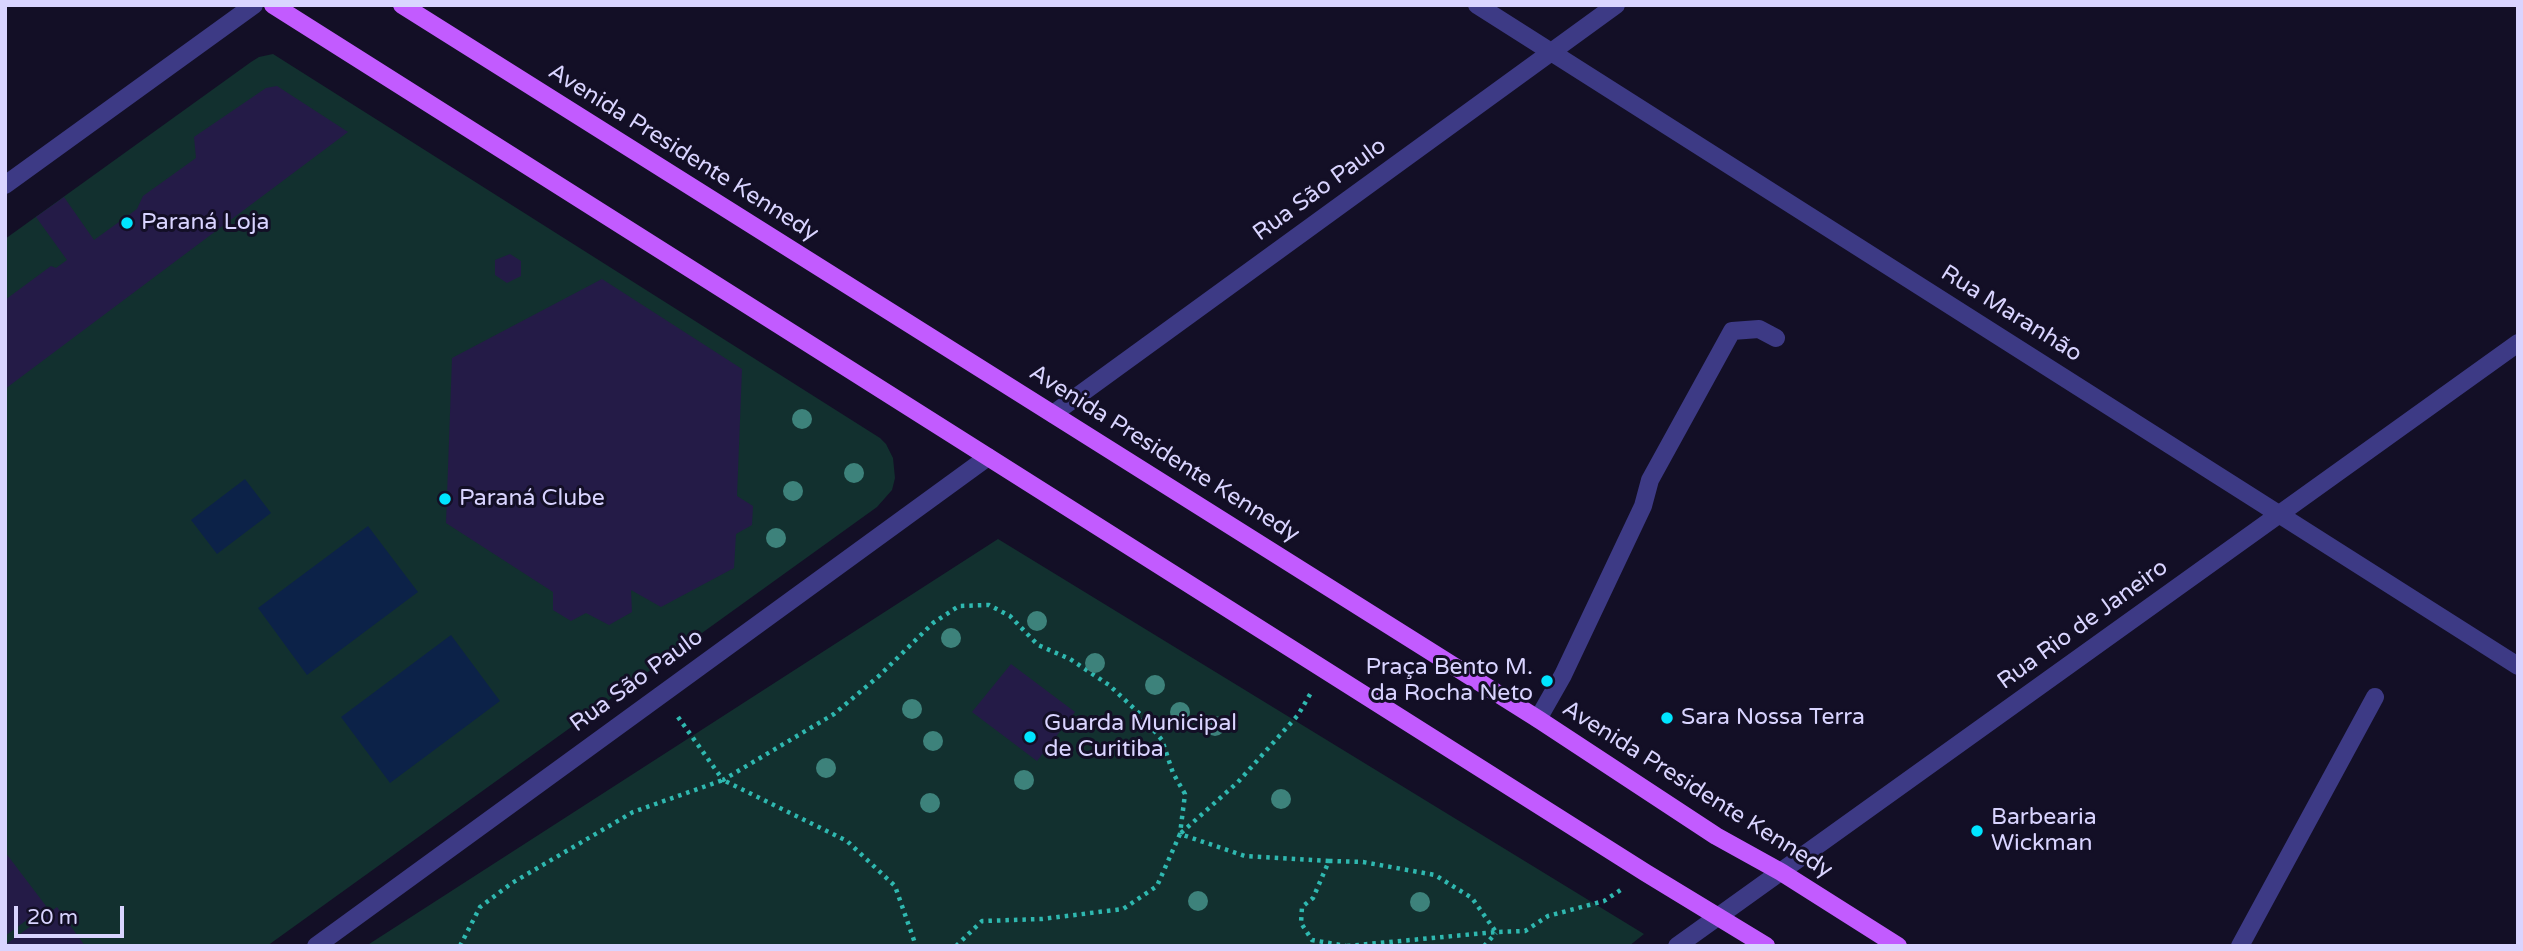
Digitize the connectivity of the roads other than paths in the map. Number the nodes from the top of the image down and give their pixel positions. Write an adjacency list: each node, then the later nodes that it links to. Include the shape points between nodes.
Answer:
1 (254, 5): 7 (street)
2 (273, 5): 11 (main road)
3 (402, 5): 10 (main road, Avenida Presidente Kennedy)
4 (1477, 5): 6 (street, Rua Maranhão)
5 (1616, 5): 6 (street, Rua São Paulo)
6 (1552, 52): 10 (street, Rua São Paulo); 12 (street, Rua Maranhão)
7 (5, 185)
8 (1776, 338): 15 (street, via 1759,328 1732,331 1650,480 1643,506)
9 (2518, 343): 12 (street, Rua Rio de Janeiro)
10 (1053, 414): 15 (main road, Avenida Presidente Kennedy)
11 (988, 457): 17 (main road); 18 (street, Rua São Paulo)
12 (2280, 514): 13 (street, Rua Maranhão); 16 (street, Rua Rio de Janeiro)
13 (2518, 666)
14 (2375, 697): 22 (street)
15 (1538, 719): 16 (main road, Avenida Presidente Kennedy, via 1716,836)
16 (1781, 872): 17 (street, Rua Rio de Janeiro); 21 (main road, Avenida Presidente Kennedy)
17 (1718, 916): 19 (street, Rua Rio de Janeiro); 20 (main road)
18 (316, 946)
19 (1677, 946)
20 (1766, 946)
21 (1898, 946)
22 (2240, 946)

